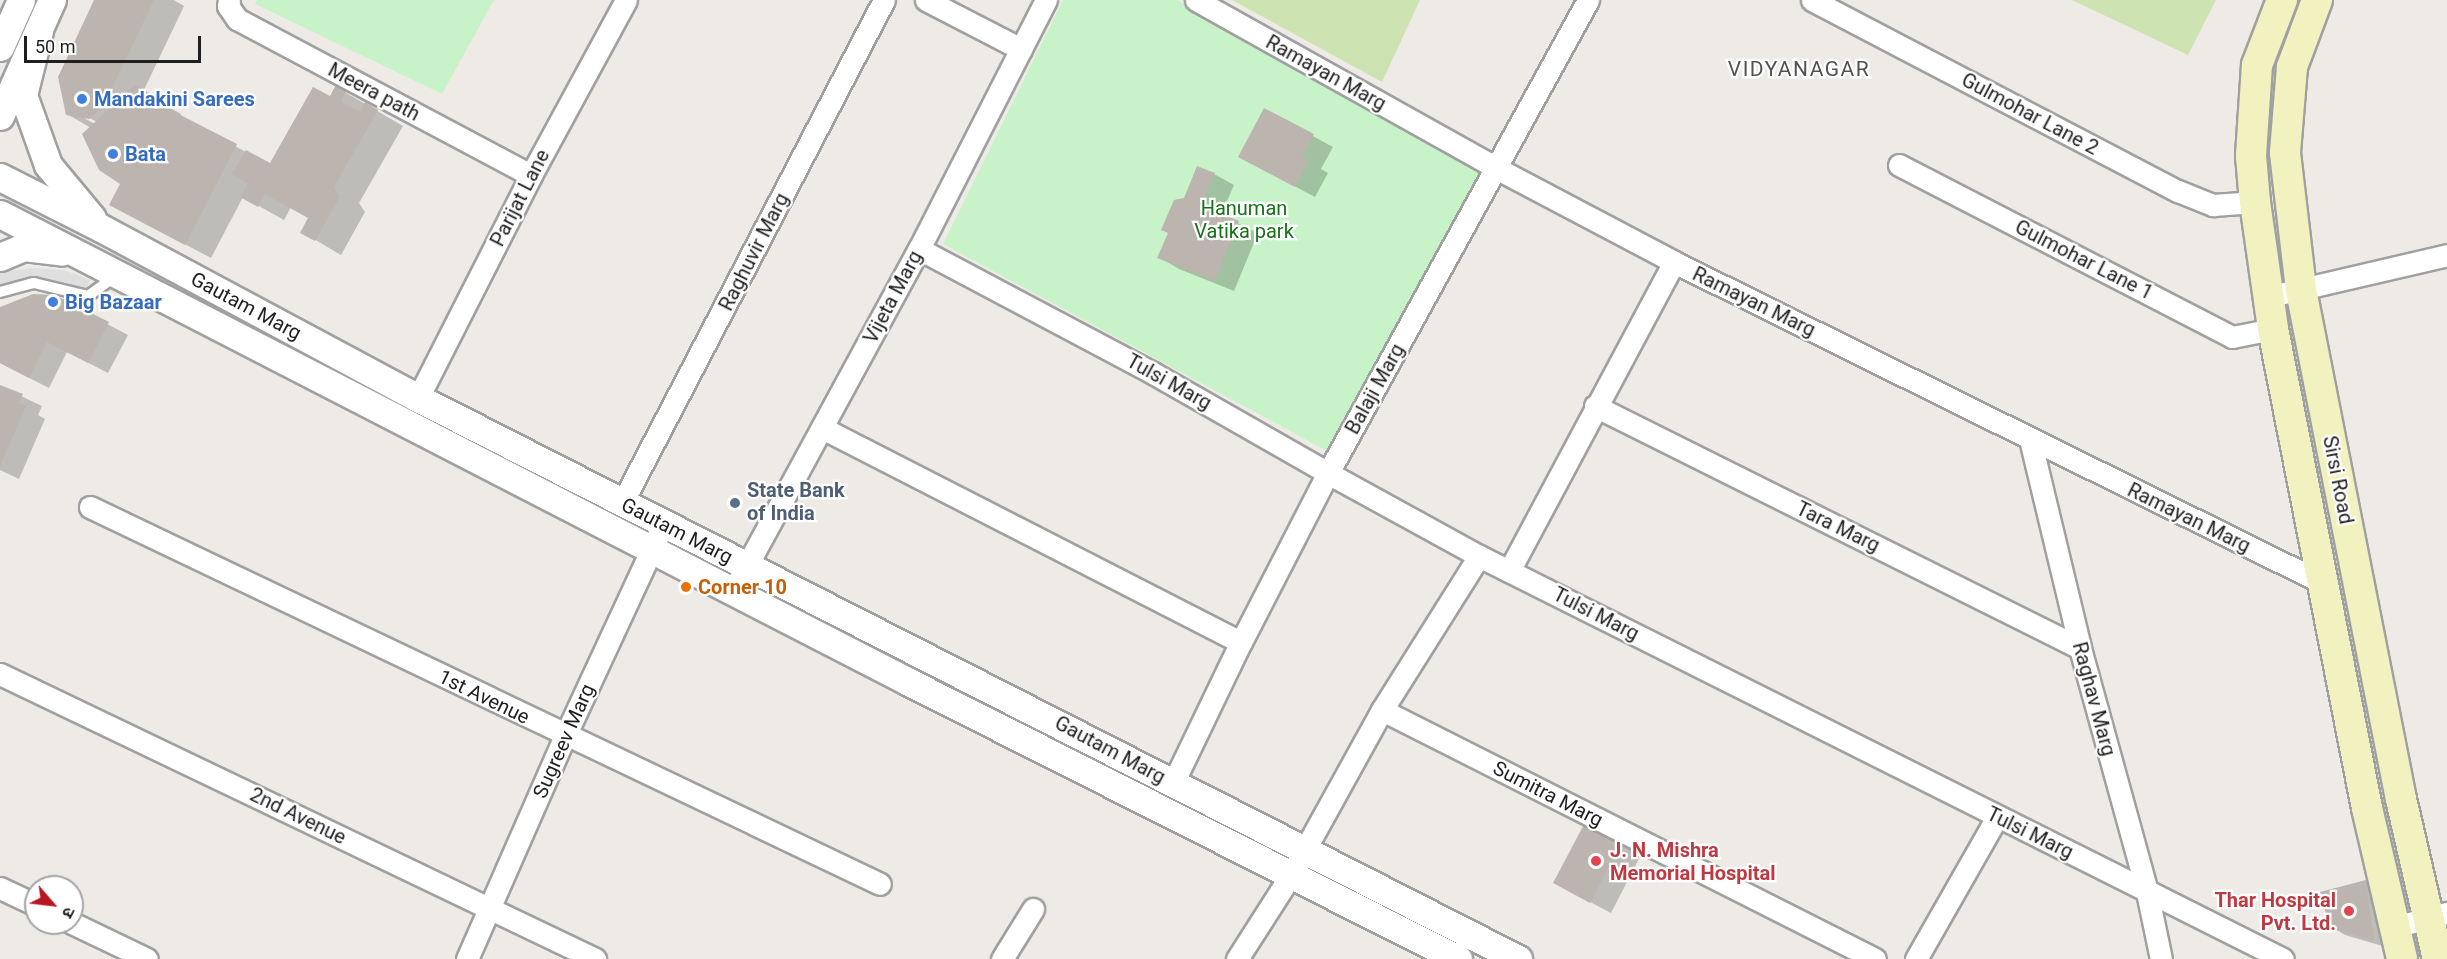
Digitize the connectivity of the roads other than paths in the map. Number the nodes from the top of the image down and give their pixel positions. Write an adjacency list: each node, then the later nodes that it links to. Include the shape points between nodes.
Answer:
1 (229, 0): 17 (street, Meera path, via 228,6 237,19)
2 (626, 0): 17 (street, Parijat Lane)
3 (884, 0): 37 (street, Raghuvir Marg)
4 (926, 0): 13 (street)
5 (1046, 0): 13 (street, Vijeta Marg)
6 (1196, 0): 16 (street, Ramayan Marg)
7 (1588, 0): 16 (street, Balaji Marg)
8 (1812, 0): 19 (street, Gulmohar Lane 2, via 2178,191 2213,205)
9 (2282, 0): 19 (main road, Sirsi Road, via 2258,64 2250,156)
10 (2317, 0): 28 (main road, Sirsi Road, via 2292,67 2285,153)
11 (29, 13): 12 (street); 14 (street); 21 (street, via 23,95 48,165)
12 (0, 47)
13 (1021, 49): 22 (street, Vijeta Marg)
14 (0, 116)
15 (1899, 165): 31 (street, Gulmohar Lane 1, via 2232,337)
16 (1496, 168): 26 (street, Ramayan Marg); 36 (street, Balaji Marg)
17 (531, 176): 32 (street, Parijat Lane)
18 (0, 177): 21 (street, Gautam Marg)
19 (2255, 202): 30 (main road, Sirsi Road)
20 (0, 214): 23 (street, Gautam Marg)
21 (101, 228): 32 (street, Gautam Marg)
22 (919, 249): 34 (street, Vijeta Marg); 36 (street, Tulsi Marg, via 1153,372)
23 (84, 255): 25 (street, via 24,247); 27 (street, Gautam Marg)
24 (2447, 255): 28 (street)
25 (0, 257)
26 (1674, 261): 33 (street); 35 (street, Ramayan Marg)
27 (120, 273): 29 (lane, via 88,296 34,283); 40 (street, Gautam Marg)
28 (2301, 290): 30 (street); 60 (main road, Sirsi Road, via 2401,799)
29 (0, 292)
30 (2267, 297): 31 (main road, Sirsi Road)
31 (2273, 328): 44 (main road, Sirsi Road)
32 (418, 398): 37 (street, Gautam Marg)
33 (1595, 406): 43 (street); 47 (street, Tara Marg)
34 (822, 428): 42 (street, Vijeta Marg); 46 (street)
35 (2030, 439): 44 (street, Ramayan Marg); 47 (street, Raghav Marg)
36 (1328, 473): 41 (street, Tulsi Marg); 46 (street, Balaji Marg)
37 (622, 503): 39 (street, Gautam Marg)
38 (90, 507): 50 (street, 1st Avenue)
39 (664, 524): 40 (street, Sugreev Marg); 42 (street, Gautam Marg)
40 (652, 548): 45 (street, Gautam Marg); 50 (street, Sugreev Marg)
41 (1479, 556): 43 (street, Tulsi Marg); 49 (street)
42 (746, 566): 45 (street, Vijeta Marg); 51 (street, Gautam Marg)
43 (1509, 571): 52 (street, Tulsi Marg)
44 (2323, 583): 61 (main road, Sirsi Road, via 2367,808)
45 (733, 591): 53 (street, Gautam Marg)
46 (1240, 642): 51 (street, Balaji Marg)
47 (2080, 648): 56 (street, Raghav Marg)
48 (0, 674): 58 (street, 2nd Avenue)
49 (1382, 710): 53 (street); 70 (street, Sumitra Marg)
50 (565, 736): 54 (street, 1st Avenue); 58 (street, Sugreev Marg)
51 (1173, 783): 53 (street, Gautam Marg)
52 (1996, 817): 56 (street, Tulsi Marg); 71 (street)
53 (1298, 862): 67 (street); 68 (street, Gautam Marg); 69 (street, Gautam Marg)
54 (880, 884)
55 (0, 888): 57 (street)
56 (2147, 892): 72 (street, Raghav Marg); 73 (street, Tulsi Marg)
57 (24, 899)
58 (490, 909): 64 (street, Sugreev Marg); 65 (street, 2nd Avenue)
59 (1033, 909): 66 (street)
60 (2438, 916): 61 (street); 75 (main road, Sirsi Road)
61 (2395, 927): 74 (main road, Sirsi Road)
62 (84, 929): 63 (street)
63 (147, 959)
64 (466, 959)
65 (595, 959)
66 (1002, 959)
67 (1237, 959)
68 (1458, 959)
69 (1518, 959)
70 (1875, 959)
71 (1916, 959)
72 (2162, 959)
73 (2283, 959)
74 (2402, 959)
75 (2438, 959)

